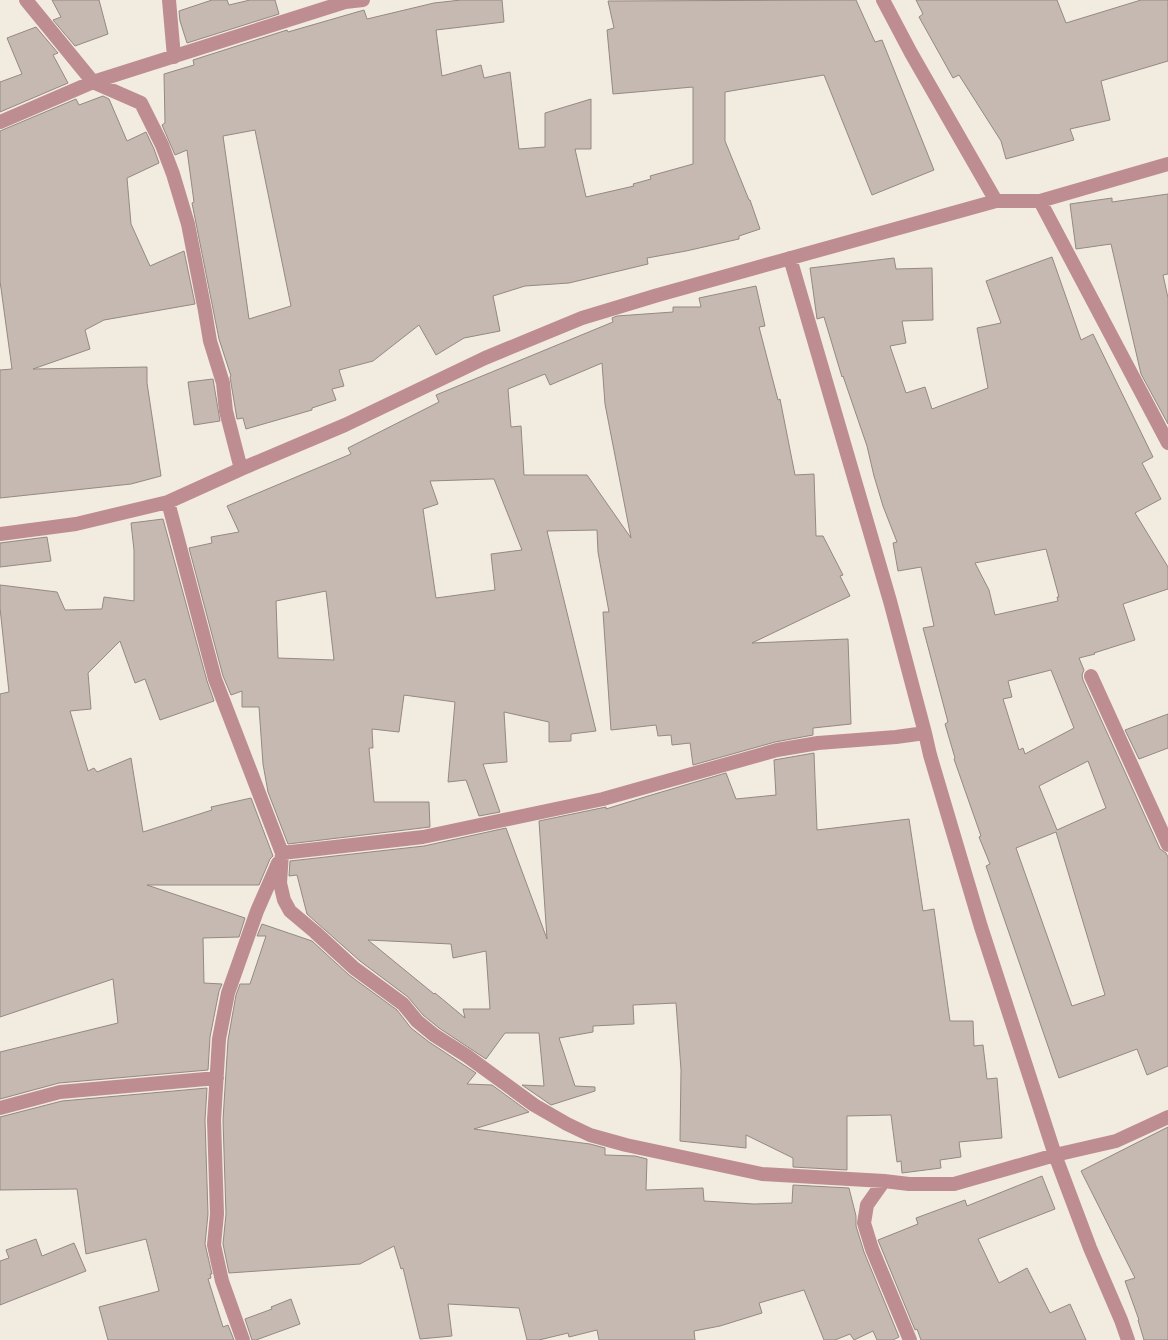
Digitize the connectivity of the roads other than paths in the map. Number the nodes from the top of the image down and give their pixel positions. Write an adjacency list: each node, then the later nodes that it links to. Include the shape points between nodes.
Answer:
1 (26, 0): 6 (street)
2 (168, 0): 5 (street)
3 (363, 0): 5 (street, via 345,2)
4 (883, 0): 10 (street)
5 (174, 57): 6 (street)
6 (94, 82): 7 (street); 13 (street, via 141,103 170,166 188,224 210,341 223,383)
7 (0, 122)
8 (1168, 164): 9 (street)
9 (1040, 201): 10 (street); 12 (street)
10 (996, 202): 11 (street)
11 (790, 258): 13 (street, via 582,318 485,358 345,425); 17 (street)
12 (1168, 443)
13 (240, 470): 14 (street)
14 (168, 502): 15 (street, via 76,524); 19 (street, via 215,679)
15 (0, 534)
16 (1091, 676): 18 (street)
17 (925, 733): 19 (street, via 777,750 603,799 423,838); 23 (street, via 981,927)
18 (1168, 845)
19 (282, 853): 20 (street, via 228,993 219,1039); 24 (street, via 280,883 290,911 354,968 403,1004 434,1035 567,1124 590,1135 617,1142 762,1174)
20 (217, 1078): 21 (street, via 60,1092); 25 (street, via 214,1245 222,1281)
21 (0, 1108)
22 (1168, 1117): 23 (street, via 1116,1141)
23 (1054, 1155): 24 (street, via 954,1184); 27 (street)
24 (884, 1181): 26 (street, via 867,1205 864,1223)
25 (243, 1340)
26 (910, 1340)
27 (1128, 1340)

